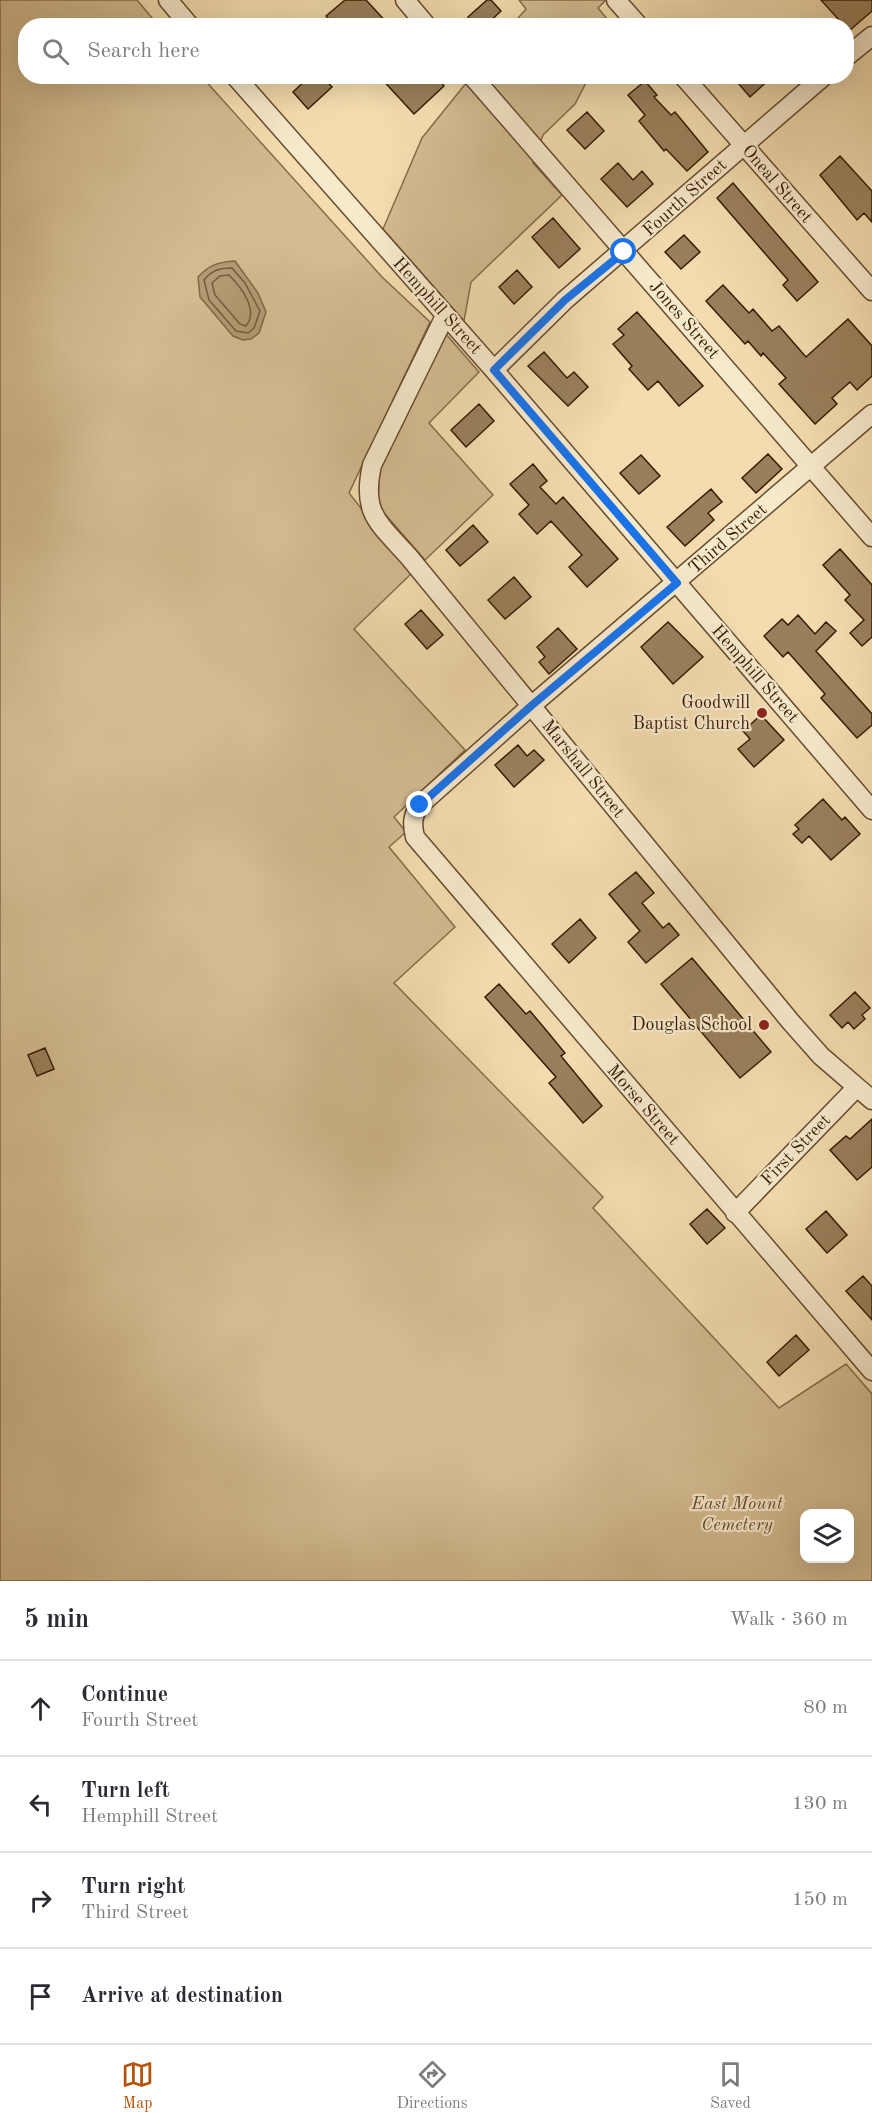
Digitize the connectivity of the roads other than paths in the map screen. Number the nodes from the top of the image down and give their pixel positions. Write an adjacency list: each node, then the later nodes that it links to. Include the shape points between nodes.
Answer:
1 (168, 0): 4 (street)
2 (405, 0): 5 (street)
3 (616, 0): 6 (street)
4 (183, 18)
5 (420, 18)
6 (632, 18)
7 (872, 36): 8 (street)
8 (854, 51)
9 (242, 84): 16 (street, Hemphill Street)
10 (479, 84): 14 (street, Jones Street)
11 (690, 84): 13 (street, Oneal Street)
12 (815, 84): 13 (street, Fourth Street)
13 (743, 145): 14 (street, Fourth Street); 15 (street, Oneal Street)
14 (624, 252): 17 (street, Fourth Street, via 565,300); 19 (street, Jones Street)
15 (872, 291)
16 (445, 316): 17 (street, Hemphill Street); 22 (street, Marshall Street, via 372,465 369,508)
17 (494, 370): 21 (street, Hemphill Street)
18 (872, 414): 19 (street, Third Street)
19 (811, 467): 20 (street, Jones Street); 21 (street, Third Street)
20 (872, 537)
21 (677, 583): 22 (street, Third Street); 23 (street, Hemphill Street)
22 (531, 706): 24 (street, Third Street, via 420,805 412,820); 25 (street, Marshall Street, via 790,1021 821,1056)
23 (870, 802)
24 (416, 837): 27 (street, Morse Street)
25 (857, 1087): 26 (street, Marshall Street); 27 (street, First Street)
26 (872, 1100)
27 (735, 1213): 28 (street, Morse Street)
28 (872, 1371)

